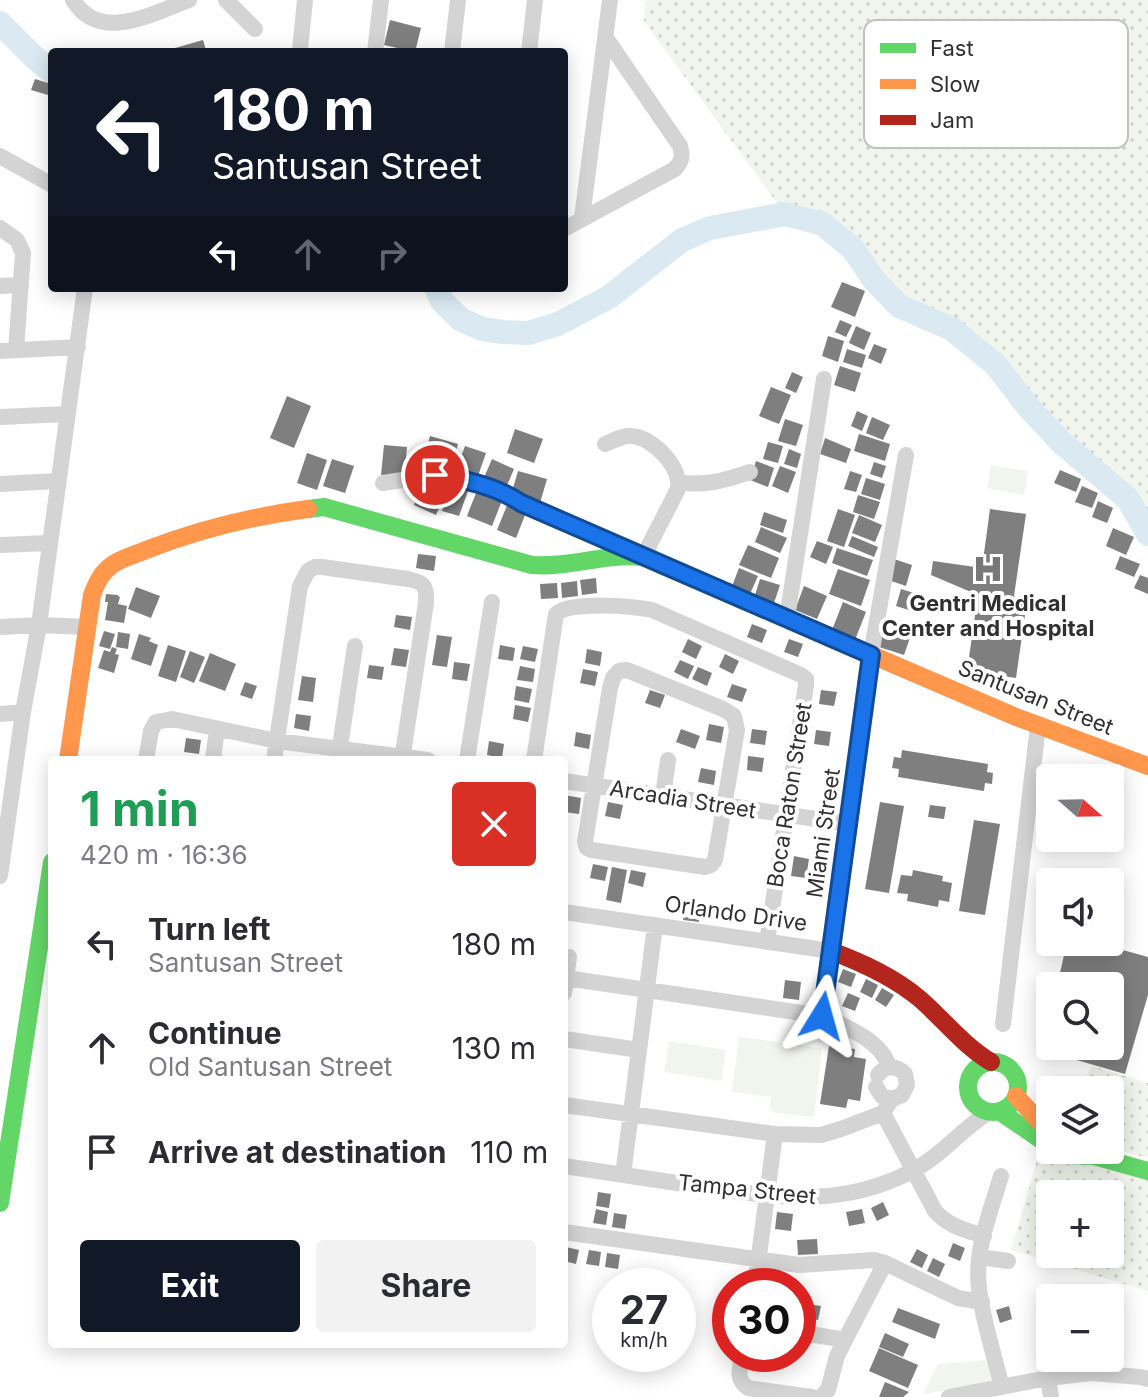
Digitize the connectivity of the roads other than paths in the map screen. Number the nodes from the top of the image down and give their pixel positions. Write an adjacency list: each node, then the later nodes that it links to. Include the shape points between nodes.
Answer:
1 (73, 0): 2 (street, via 86,15 113,24)
2 (189, 0)
3 (226, 0): 9 (street)
4 (305, 0): 11 (street)
5 (381, 0): 12 (street)
6 (458, 0): 13 (street)
7 (535, 0): 14 (street)
8 (610, 0): 10 (street)
9 (255, 29)
10 (606, 38): 17 (street); 17 (street, via 683,153 675,169)
11 (300, 48)
12 (375, 48)
13 (452, 48)
14 (529, 48)
15 (0, 156): 16 (street)
16 (48, 183)
17 (582, 218): 18 (street)
18 (568, 227)
19 (0, 228): 20 (street, via 17,240 23,253)
20 (20, 285): 21 (street); 24 (street)
21 (0, 286)
22 (85, 292): 23 (street)
23 (78, 347): 24 (street); 26 (street)
24 (8, 350)
25 (824, 379): 39 (street)
26 (67, 414): 27 (street); 31 (street)
27 (0, 417)
28 (605, 444): 33 (street, via 629,436 647,441 673,465)
29 (906, 455): 44 (street)
30 (750, 472): 33 (street, via 716,483)
31 (58, 481): 34 (street); 35 (street)
32 (383, 483): 37 (street, via 435,475 490,487)
33 (680, 483): 37 (street)
34 (0, 484)
35 (49, 543): 36 (street); 40 (street)
36 (0, 545)
37 (643, 557): 39 (street, Santusan Street); 42 (street, via 532,565 324,507 221,526 114,563 99,577)
38 (492, 602): 57 (street)
39 (787, 618): 44 (street, Santusan Street)
40 (39, 625): 41 (street); 42 (street); 45 (street)
41 (0, 627)
42 (88, 627): 51 (street)
43 (355, 646): 50 (street)
44 (871, 655): 47 (street, Santusan Street); 66 (street, Miami Street)
45 (23, 712): 46 (street); 67 (street)
46 (0, 714)
47 (1038, 726): 60 (street, Santusan Street); 78 (street)
48 (217, 729): 49 (street); 52 (street, via 172,719 156,722); 53 (street)
49 (277, 741): 50 (street); 54 (street); 56 (street, via 300,586 308,571 322,567 425,586)
50 (338, 755): 55 (street)
51 (69, 756)
52 (147, 756)
53 (214, 756)
54 (275, 756)
55 (359, 756)
56 (402, 756)
57 (468, 756)
58 (535, 756): 65 (street, Boca Raton Street, via 556,614 589,606 652,610 806,679)
59 (668, 760): 63 (street)
60 (1148, 766)
61 (568, 782): 62 (street, Arcadia Street)
62 (594, 785): 63 (street, Arcadia Street); 64 (street, via 585,842 592,850 711,865); 64 (street, via 610,688 619,671 627,670 734,716 737,730)
63 (663, 796): 64 (street, Arcadia Street)
64 (723, 805): 65 (street, Arcadia Street)
65 (786, 815): 66 (street, Arcadia Street); 71 (street, Boca Raton Street)
66 (849, 824): 72 (street, Miami Street)
67 (0, 876)
68 (48, 888): 98 (street)
69 (568, 913): 70 (street, Orlando Drive)
70 (655, 926): 71 (street, Orlando Drive); 76 (street)
71 (767, 942): 72 (street, Orlando Drive)
72 (831, 951): 77 (street, Miami Street); 81 (street, Orlando Drive, via 872,967 911,991)
73 (569, 957): 74 (street)
74 (568, 964)
75 (568, 985): 76 (street)
76 (647, 990): 77 (street); 80 (street)
77 (822, 1016): 82 (street, via 881,1051 888,1062)
78 (1003, 1024)
79 (568, 1040): 80 (street)
80 (639, 1050): 87 (street)
81 (983, 1066): 83 (street, via 999,1063 1013,1072); 86 (street, via 968,1090)
82 (881, 1076): 85 (street); 85 (street, via 896,1068 907,1081 905,1092)
83 (1016, 1096): 86 (street, via 1006,1108); 88 (street)
84 (568, 1106): 87 (street)
85 (888, 1106): 89 (street, via 862,1123 821,1135); 93 (street)
86 (987, 1108): 90 (street); 93 (street, Tampa Street)
87 (631, 1114): 89 (street); 95 (street)
88 (1036, 1118)
89 (775, 1134): 97 (street)
90 (1036, 1138)
91 (1124, 1164): 94 (street)
92 (568, 1167): 95 (street, Tampa Street)
93 (913, 1171): 97 (street, Tampa Street, via 829,1197); 100 (street, via 942,1220)
94 (1148, 1171)
95 (623, 1175): 97 (street, Tampa Street)
96 (1001, 1176): 100 (street)
97 (768, 1196): 102 (street)
98 (0, 1203)
99 (568, 1233): 102 (street)
100 (984, 1236): 101 (street)
101 (980, 1257): 103 (street); 106 (street)
102 (759, 1260): 104 (street, via 799,1265); 105 (street)
103 (1008, 1261)
104 (885, 1263): 106 (street, via 958,1298); 108 (street)
105 (758, 1268)
106 (982, 1302): 112 (street)
107 (816, 1335): 108 (street)
108 (845, 1340): 114 (street)
109 (740, 1372): 113 (street, via 748,1388)
110 (1048, 1378): 111 (street, via 1091,1373); 115 (street); 116 (street)
111 (1148, 1379)
112 (1000, 1380)
113 (812, 1397)
114 (821, 1397)
115 (949, 1397)
116 (1051, 1397)

